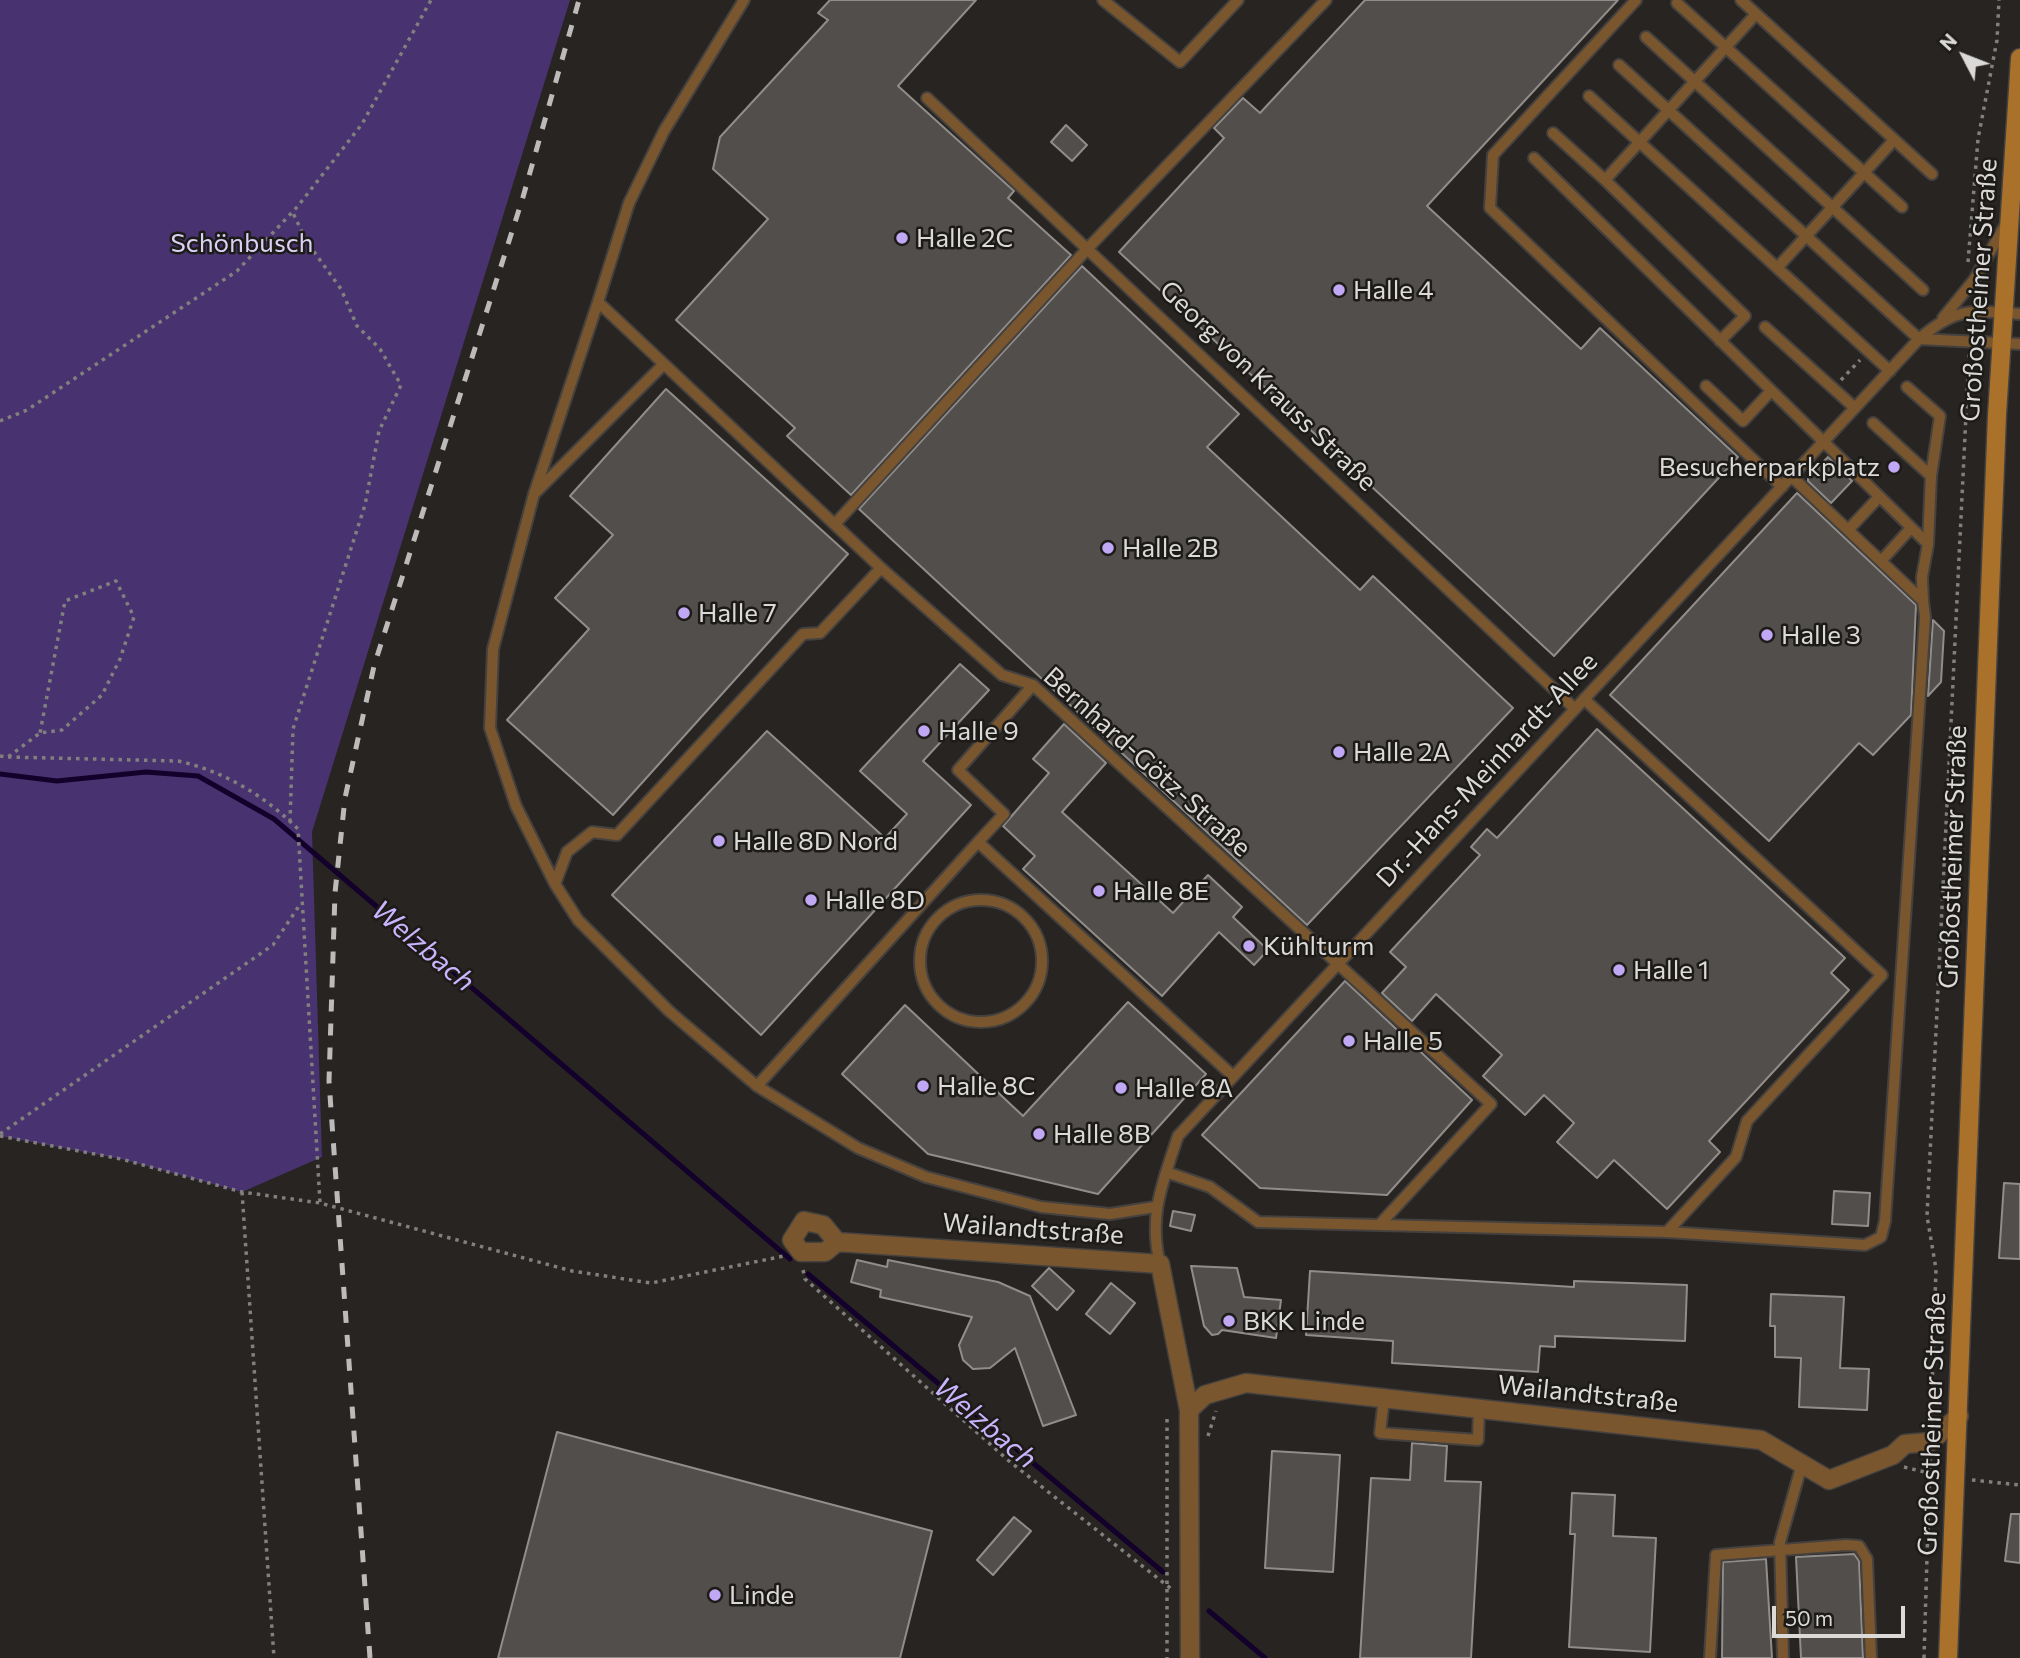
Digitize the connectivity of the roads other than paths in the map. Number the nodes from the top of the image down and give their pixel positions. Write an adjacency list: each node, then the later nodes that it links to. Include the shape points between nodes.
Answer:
1 (744, 0): 31 (lane, via 664,131 629,202)
2 (1103, 0): 3 (lane, via 1180,62)
3 (1238, 0)
4 (1326, 0): 28 (lane)
5 (1636, 0): 48 (lane, via 1493,155 1490,208)
6 (1741, 0): 8 (lane)
7 (1677, 3): 10 (lane)
8 (1756, 14): 10 (lane); 18 (lane)
9 (1646, 37): 13 (lane)
10 (1726, 47): 13 (lane); 21 (lane)
11 (2020, 58): 26 (main road, Großostheimer Straße)
12 (1619, 65): 16 (lane)
13 (1695, 81): 16 (lane); 24 (lane)
14 (1589, 96): 19 (lane)
15 (927, 98): 28 (lane, Georg von Krauss Straße)
16 (1669, 110): 19 (lane); 27 (lane)
17 (1553, 133): 23 (lane)
18 (1894, 140): 21 (lane); 22 (lane)
19 (1639, 142): 23 (lane); 29 (lane)
20 (1534, 158): 36 (lane)
21 (1864, 173): 24 (lane); 25 (lane)
22 (1932, 174)
23 (1605, 180): 36 (lane, via 1745,316)
24 (1833, 207): 27 (lane); 30 (lane)
25 (1902, 207)
26 (2010, 216): 32 (main road, Großostheimer Straße); 33 (lane, Dr.-Hans-Meinhardt-Allee, via 1974,280)
27 (1806, 236): 29 (lane); 35 (lane)
28 (1089, 247): 51 (lane); 60 (lane, Georg von Krauss Straße)
29 (1777, 268): 39 (lane)
30 (1923, 290)
31 (598, 302): 38 (lane, Bernhard-Götz-Straße); 49 (lane)
32 (2012, 313): 33 (lane, via 1970,311); 37 (main road, Großostheimer Straße)
33 (1943, 318): 35 (lane, Dr.-Hans-Meinhardt-Allee)
34 (1765, 327): 43 (lane)
35 (1919, 339): 37 (lane); 39 (lane, Dr.-Hans-Meinhardt-Allee)
36 (1720, 341): 42 (lane)
37 (2011, 344): 78 (main road, Großostheimer Straße, via 1989,605)
38 (664, 364): 49 (lane); 51 (lane, Bernhard-Götz-Straße)
39 (1890, 371): 43 (lane, Dr.-Hans-Meinhardt-Allee)
40 (1706, 386): 42 (lane, via 1743,421)
41 (1907, 387): 46 (lane, via 1940,416)
42 (1771, 391): 45 (lane)
43 (1855, 408): 45 (lane, Dr.-Hans-Meinhardt-Allee)
44 (1873, 423): 46 (lane)
45 (1824, 442): 47 (lane, Dr.-Hans-Meinhardt-Allee); 50 (lane)
46 (1931, 476): 54 (lane)
47 (1792, 477): 48 (lane, Dr.-Hans-Meinhardt-Allee); 57 (lane)
48 (1782, 487): 59 (lane, Dr.-Hans-Meinhardt-Allee)
49 (534, 494): 62 (lane, via 493,649 490,728 516,806)
50 (1879, 497): 52 (lane); 53 (lane)
51 (835, 524): 56 (lane, Bernhard-Götz-Straße)
52 (1850, 528)
53 (1911, 528): 54 (lane); 55 (lane)
54 (1928, 544): 57 (lane)
55 (1882, 560)
56 (881, 568): 58 (lane, Bernhard-Götz-Straße, via 1002,675); 62 (lane, via 820,633 803,634 617,835 592,832 566,852)
57 (1923, 601): 66 (lane)
58 (1033, 685): 61 (lane, via 958,770 1004,814); 64 (lane, Bernhard-Götz-Straße)
59 (1584, 699): 60 (lane, Dr.-Hans-Meinhardt-Allee); 65 (lane)
60 (1575, 709): 64 (lane, Dr.-Hans-Meinhardt-Allee)
61 (978, 842): 67 (lane); 68 (lane)
62 (555, 884): 68 (lane, via 578,920 669,1011)
63 (933, 920): 63 (lane, via 919,948 922,982 948,1014 986,1024 1022,1009 1042,977 1042,944 1026,916 995,900 960,902)
64 (1338, 964): 67 (lane, Dr.-Hans-Meinhardt-Allee); 71 (lane, Bernhard-Götz-Straße, via 1490,1104)
65 (1882, 975): 66 (lane); 72 (lane, via 1747,1121 1736,1157)
66 (1899, 988): 72 (lane, via 1881,1237 1865,1245)
67 (1233, 1076): 69 (lane, Dr.-Hans-Meinhardt-Allee, via 1178,1136)
68 (757, 1086): 70 (lane, via 858,1148 926,1177 1041,1207 1110,1214)
69 (1166, 1172): 70 (lane, Dr.-Hans-Meinhardt-Allee); 71 (lane, via 1210,1187 1258,1222)
70 (1156, 1207): 74 (lane, Dr.-Hans-Meinhardt-Allee, via 1154,1232)
71 (1381, 1223): 72 (lane)
72 (1667, 1232)
73 (837, 1241): 73 (street, Wailandtstraße, via 825,1252 801,1252 792,1240 804,1221 823,1226); 74 (street, Wailandtstraße)
74 (1160, 1264): 76 (street)
75 (1384, 1398): 76 (street, Wailandtstraße, via 1245,1383 1205,1395); 77 (street, Wailandtstraße); 77 (lane, via 1380,1433 1478,1440)
76 (1189, 1409): 81 (street)
77 (1479, 1409): 79 (street, Wailandtstraße, via 1761,1440)
78 (1959, 1416): 79 (street, Wailandtstraße, via 1930,1442 1829,1480); 85 (main road, Großostheimer Straße)
79 (1801, 1464): 80 (lane)
80 (1780, 1549): 82 (lane, via 1716,1555); 83 (lane); 84 (lane, via 1846,1545 1864,1550)
81 (1190, 1658)
82 (1710, 1658)
83 (1783, 1658)
84 (1871, 1658)
85 (1948, 1658)

